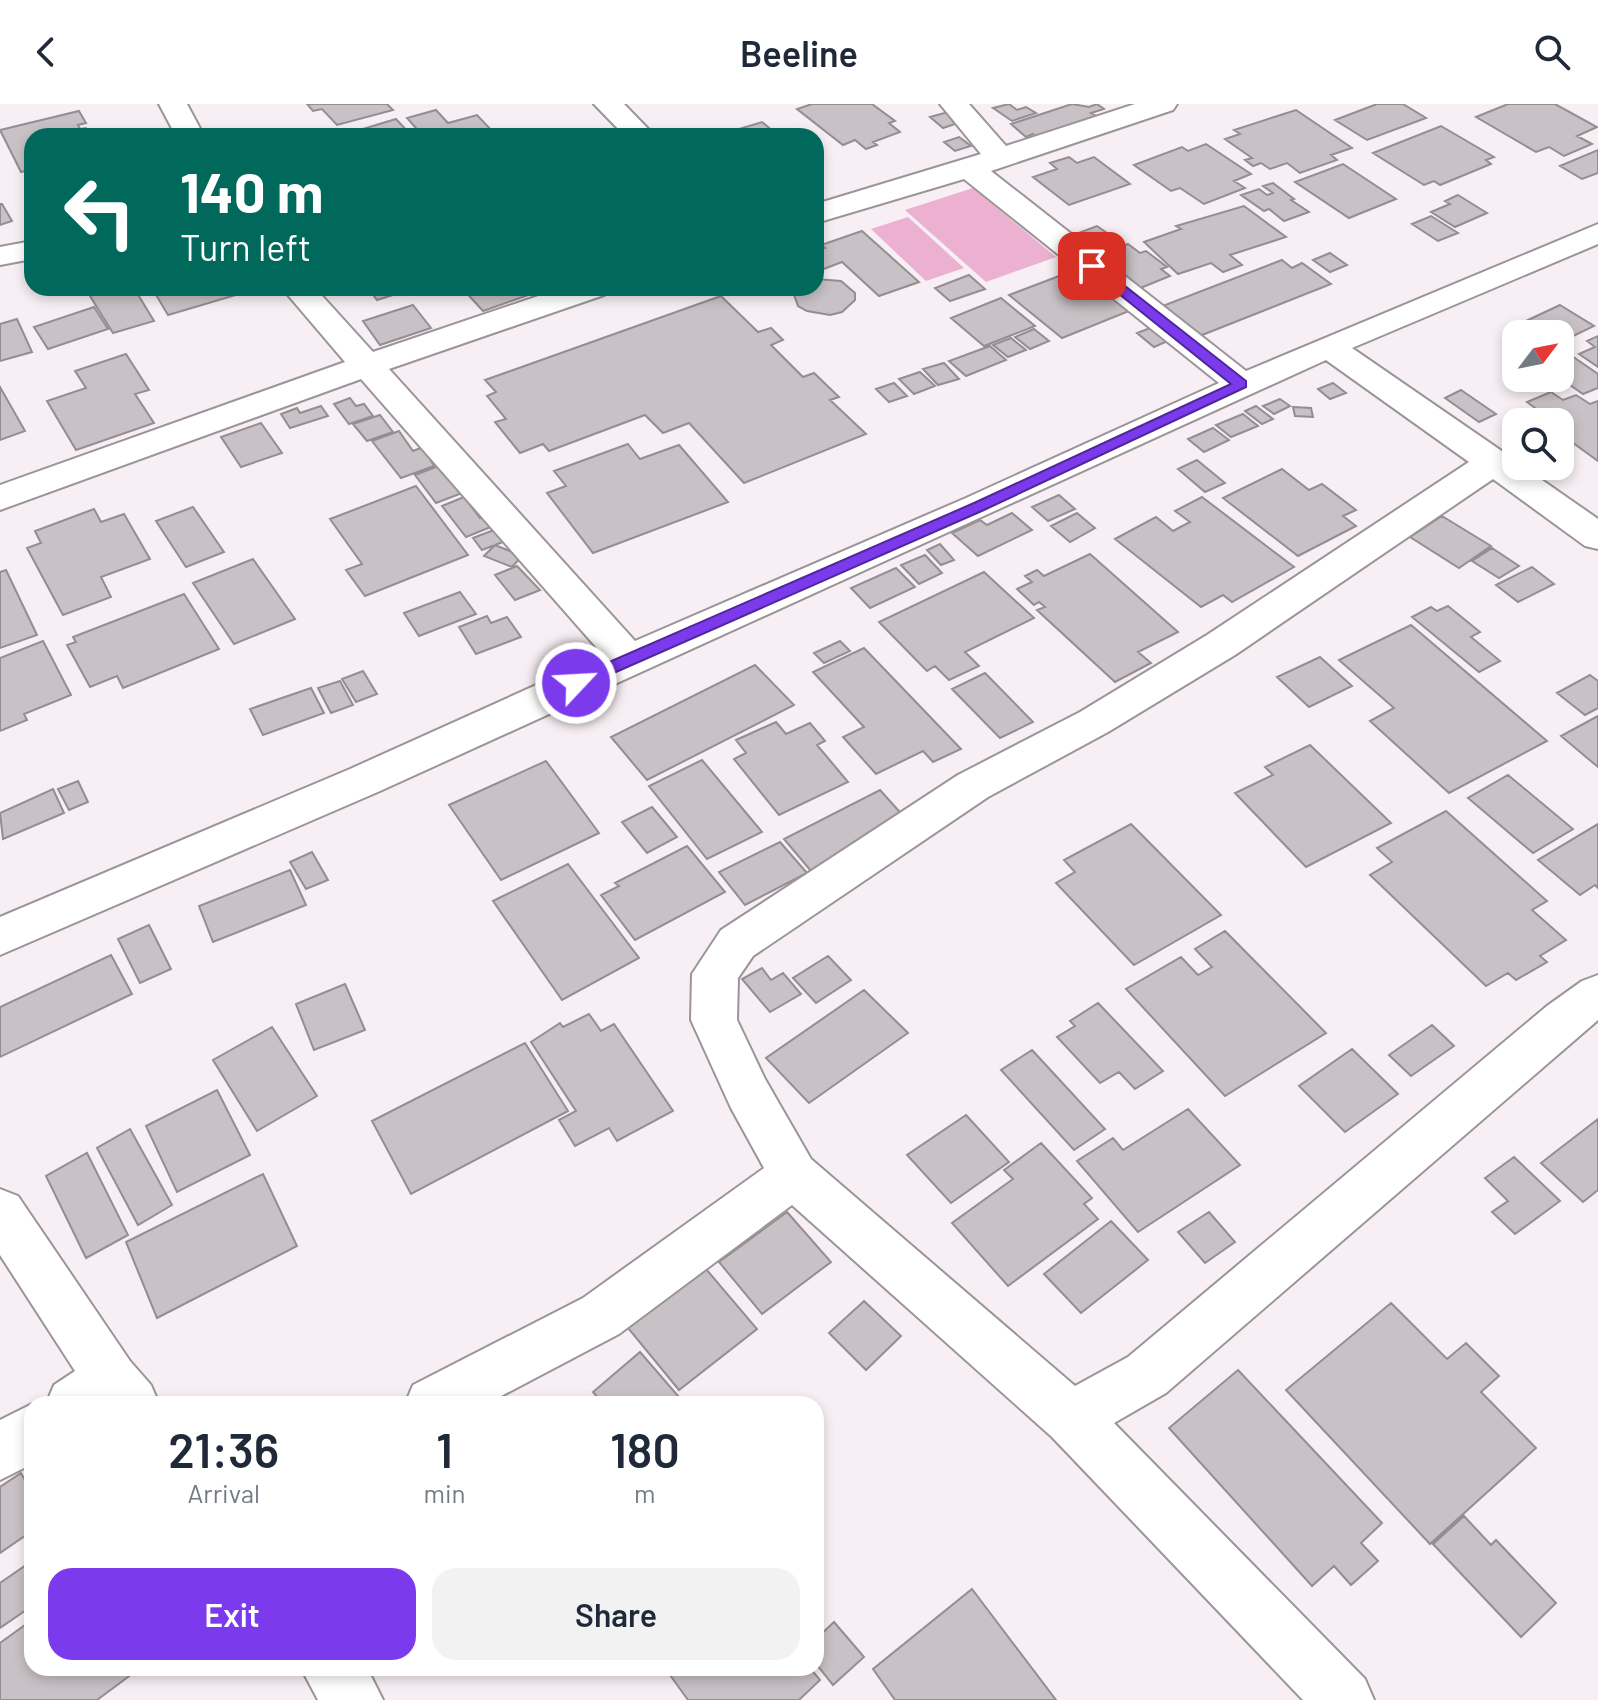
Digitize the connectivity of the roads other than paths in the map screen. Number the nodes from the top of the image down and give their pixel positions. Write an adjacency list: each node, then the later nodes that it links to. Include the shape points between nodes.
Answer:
1 (173, 104): 5 (street)
2 (608, 104): 6 (street)
3 (954, 104): 7 (street)
4 (1163, 104): 7 (street)
5 (186, 128)
6 (633, 128)
7 (999, 157): 8 (street)
8 (969, 168): 9 (street); 17 (street)
9 (824, 212)
10 (1598, 233): 15 (street)
11 (24, 252): 12 (street)
12 (0, 256)
13 (305, 296): 16 (street)
14 (570, 296): 16 (street)
15 (1328, 346): 17 (street); 18 (street)
16 (365, 366): 19 (street); 21 (street)
17 (1241, 384): 21 (street)
18 (1494, 462): 20 (street); 24 (street, via 1221,645 1094,722 973,786 737,943 715,974 714,1020)
19 (0, 498)
20 (1598, 537)
21 (629, 659): 22 (street)
22 (0, 937)
23 (1598, 994): 28 (street, via 1147,1375)
24 (794, 1175): 27 (street, via 601,1316); 28 (street)
25 (0, 1212): 26 (street)
26 (105, 1396)
27 (447, 1396)
28 (1071, 1418): 33 (street)
29 (24, 1436): 30 (street)
30 (0, 1453)
31 (336, 1676): 32 (street)
32 (353, 1700)
33 (1344, 1700)

